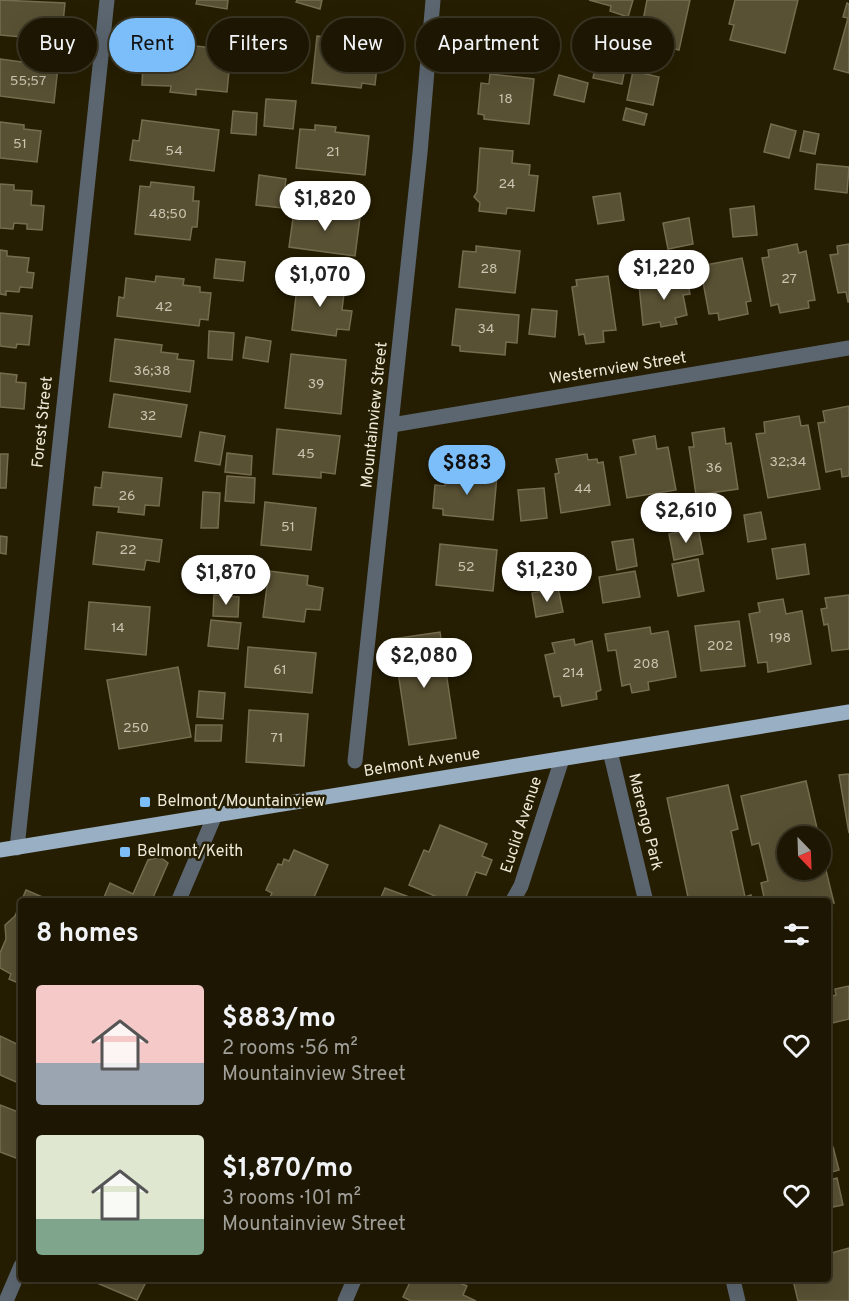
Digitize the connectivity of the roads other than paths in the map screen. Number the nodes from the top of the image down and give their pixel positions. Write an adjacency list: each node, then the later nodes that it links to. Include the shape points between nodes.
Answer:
1 (107, 0): 10 (street, Forest Street)
2 (434, 0): 4 (street, Mountainview Street)
3 (849, 348): 4 (street, Westernview Street)
4 (392, 425): 8 (street, Mountainview Street)
5 (849, 712): 6 (main road, Belmont Avenue)
6 (610, 751): 7 (main road, Belmont Avenue); 14 (street, Marengo Park)
7 (562, 759): 9 (main road, Belmont Avenue); 13 (street, Euclid Avenue)
8 (355, 761)
9 (215, 815): 10 (main road, Belmont Avenue); 12 (street)
10 (17, 848): 11 (main road, Belmont Avenue)
11 (0, 850)
12 (180, 898)
13 (514, 898)
14 (645, 898)
15 (18, 1273): 18 (street)
16 (353, 1282): 19 (street)
17 (733, 1282): 20 (street)
18 (6, 1301)
19 (345, 1301)
20 (738, 1301)

